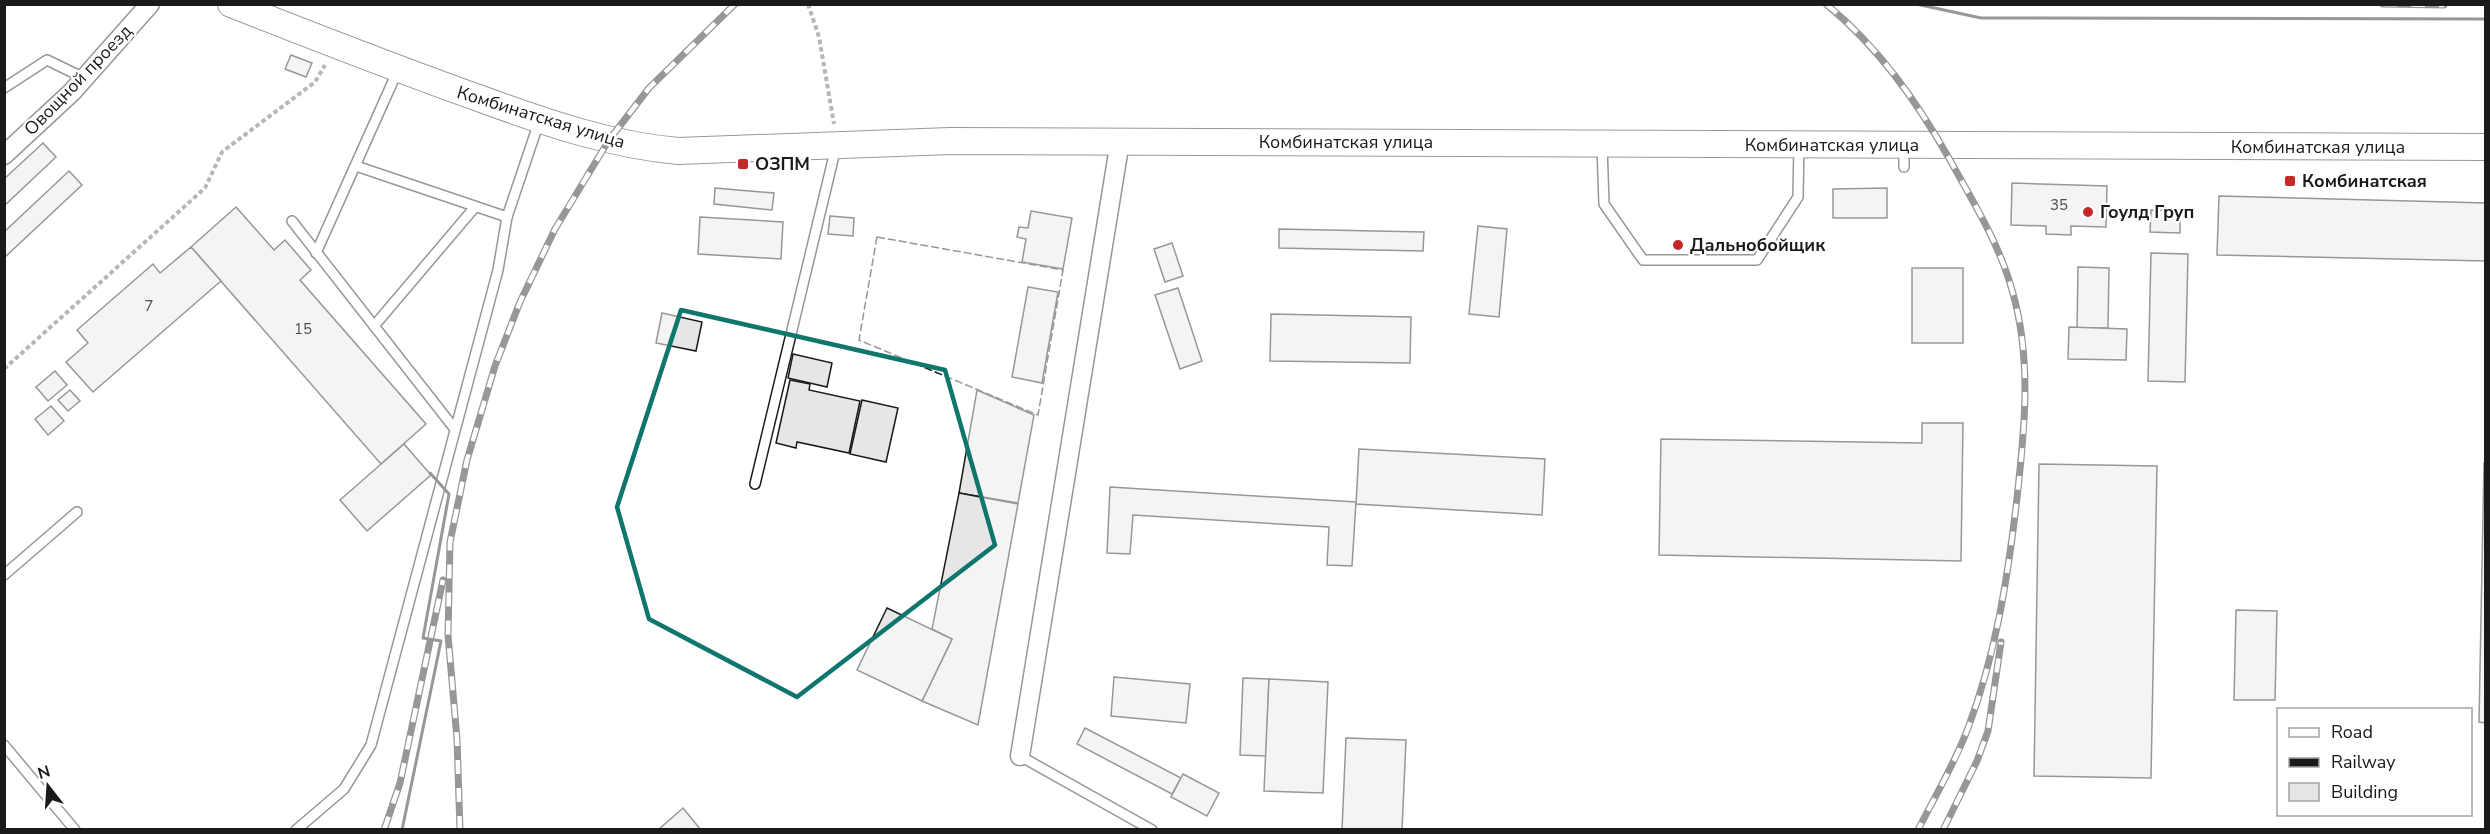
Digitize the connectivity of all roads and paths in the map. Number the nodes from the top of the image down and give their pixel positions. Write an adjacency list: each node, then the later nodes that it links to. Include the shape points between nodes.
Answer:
1 (150, 4): 6 (street, Овощной проезд)
2 (231, 4): 4 (main road, Комбинатская улица)
3 (808, 4): 11 (path, via 819,38)
4 (336, 44): 5 (main road, Комбинатская улица); 21 (path, via 315,82 222,152 206,188)
5 (398, 70): 8 (main road, Комбинатская улица); 15 (lane)
6 (84, 78): 7 (lane, via 47,60); 14 (street, Овощной проезд)
7 (4, 88)
8 (540, 120): 11 (main road, Комбинатская улица, via 642,147 678,150); 17 (lane)
9 (1120, 141): 10 (main road, Комбинатская улица); 11 (main road, Комбинатская улица); 27 (street)
10 (1602, 143): 12 (main road, Комбинатская улица); 12 (lane, via 1604,204 1643,260 1757,260 1798,197)
11 (836, 144): 23 (lane)
12 (1799, 145): 13 (main road, Комбинатская улица, via 1904,156)
13 (2486, 147)
14 (4, 155)
15 (356, 166): 16 (lane); 19 (lane)
16 (475, 207): 17 (lane); 20 (lane)
17 (507, 217): 22 (lane, via 498,270)
18 (292, 221): 19 (lane)
19 (316, 253): 20 (lane)
20 (374, 326): 22 (lane)
21 (4, 369)
22 (454, 428): 29 (lane, via 371,745 344,789)
23 (755, 483)
24 (77, 512): 25 (lane)
25 (4, 575)
26 (4, 745): 28 (lane)
27 (1020, 756): 30 (lane)
28 (75, 830)
29 (296, 830)
30 (1152, 830)

